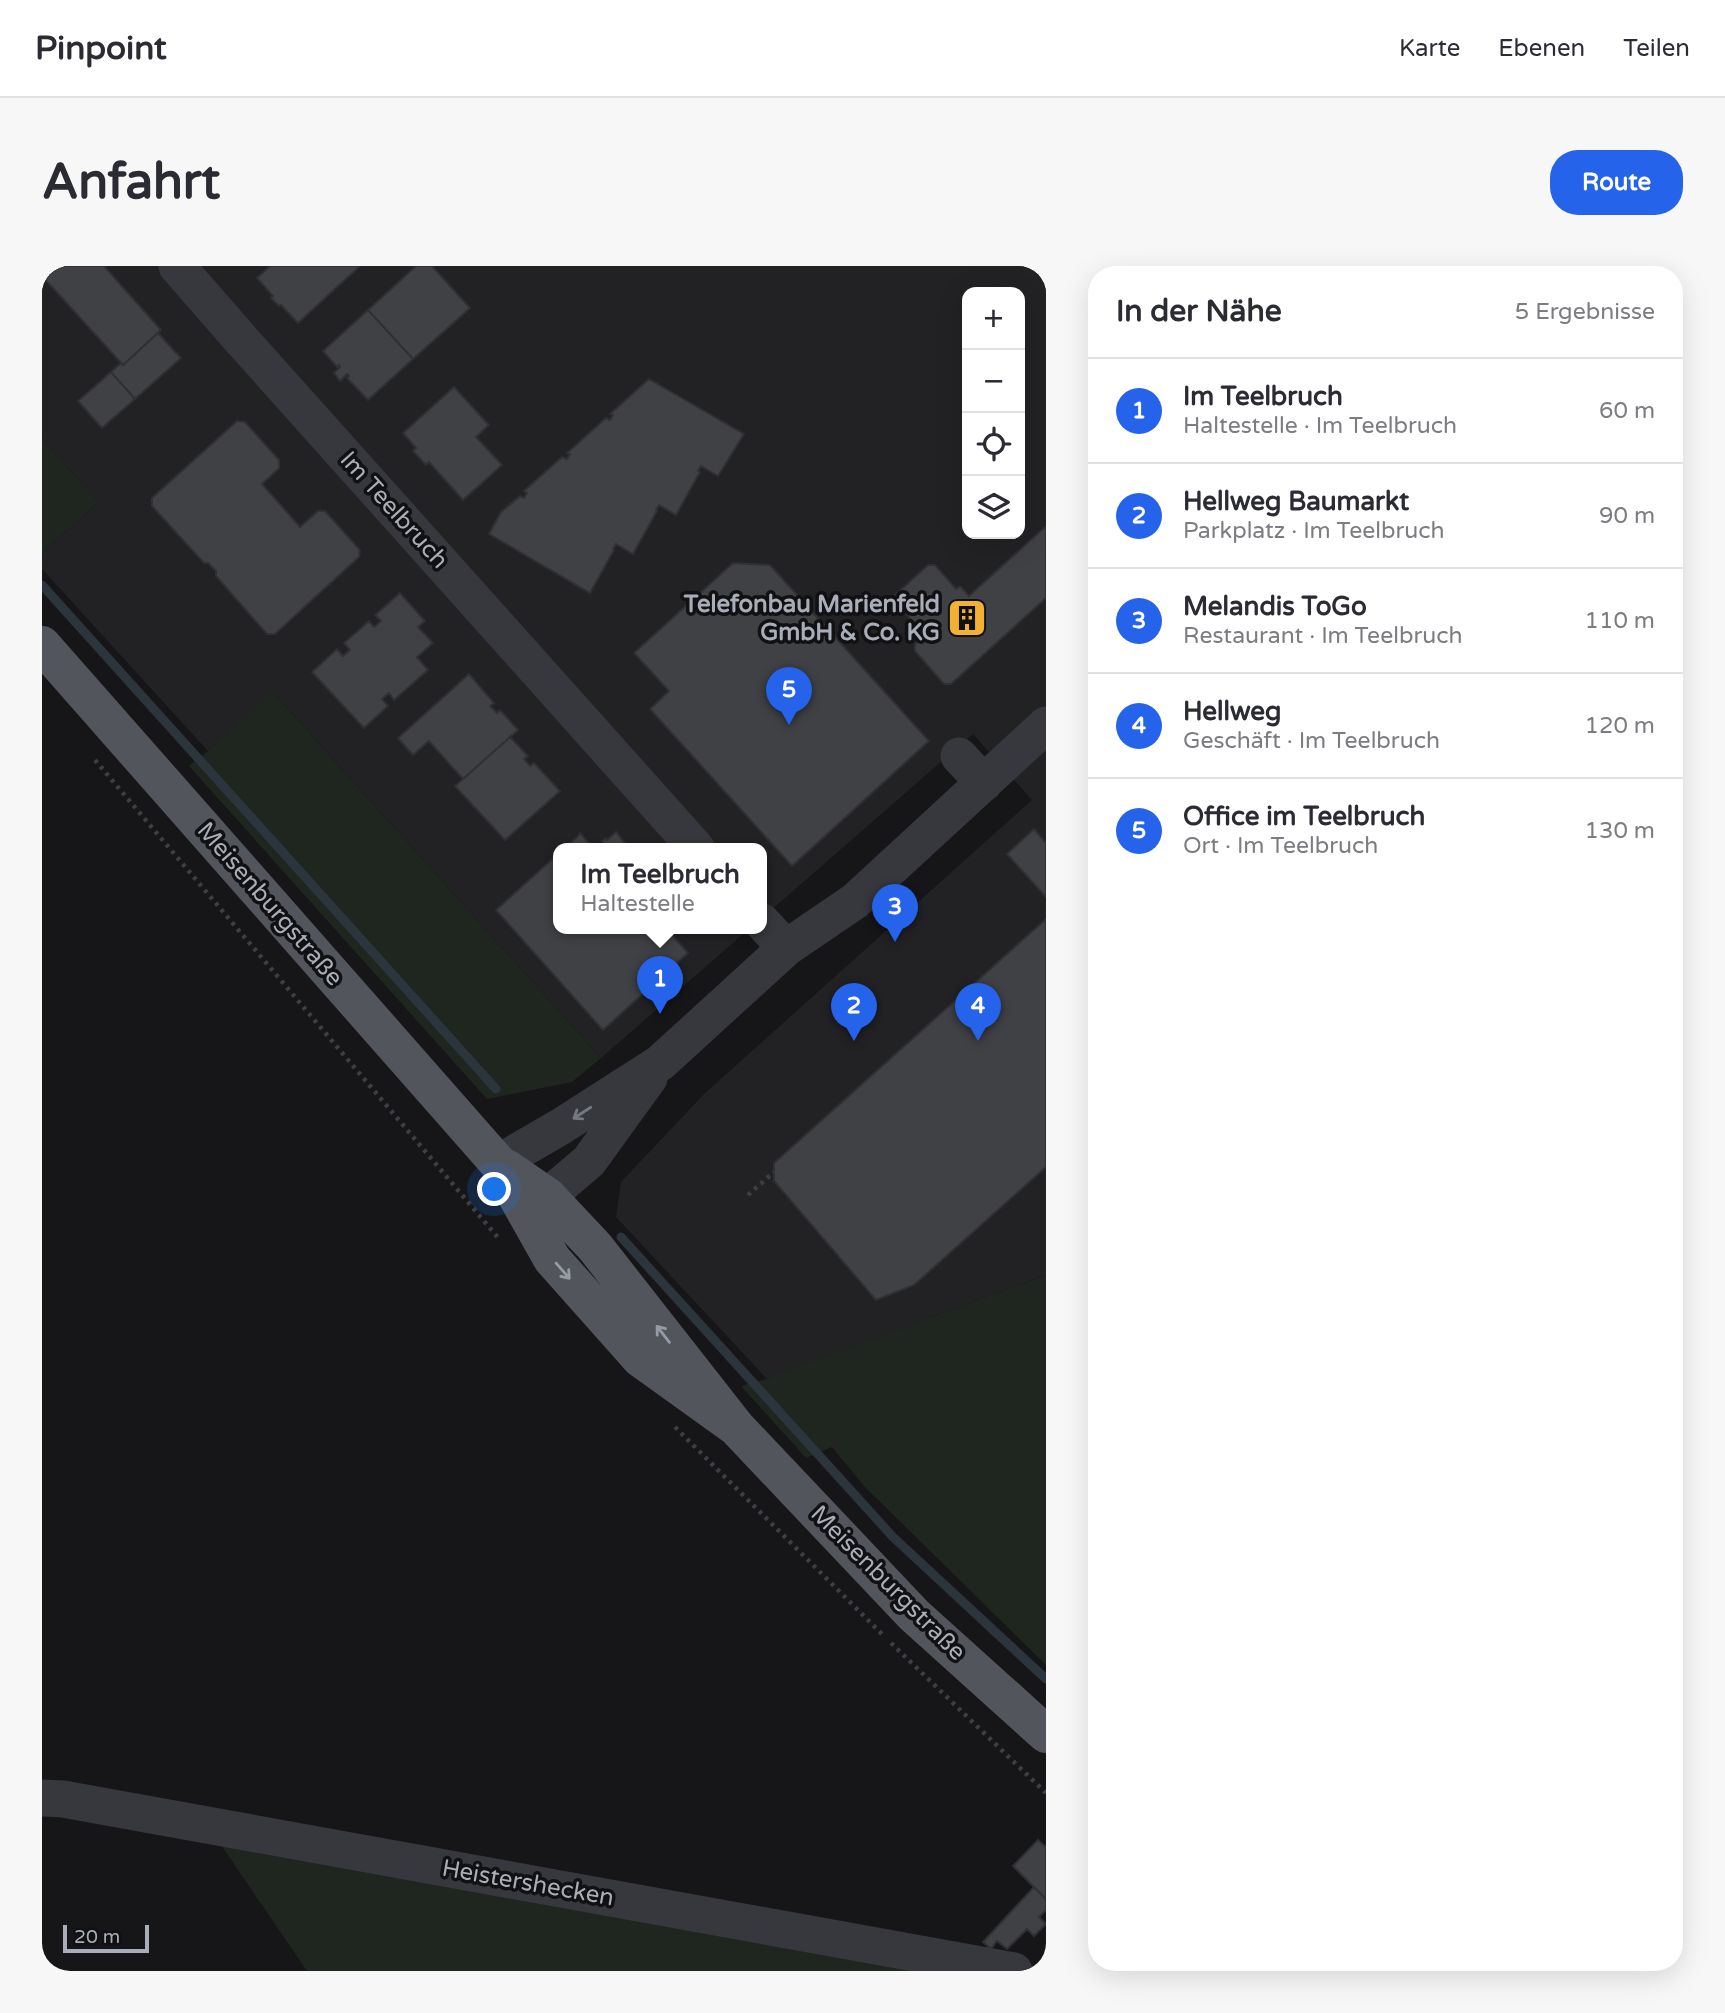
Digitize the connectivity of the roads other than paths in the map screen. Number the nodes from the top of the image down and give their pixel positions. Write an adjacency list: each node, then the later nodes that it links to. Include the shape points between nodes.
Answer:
1 (177, 266): 6 (street, Im Teelbruch)
2 (42, 645): 10 (main road, Meisenburgstraße)
3 (1046, 725): 5 (street)
4 (960, 756): 5 (street)
5 (984, 783): 8 (street, via 855,901)
6 (692, 843)
7 (767, 928): 8 (street)
8 (786, 948): 9 (street)
9 (660, 1063): 10 (street, one-way to 10); 11 (street, via 589,1161)
10 (498, 1163): 11 (main road, Meisenburgstraße)
11 (537, 1206): 12 (main road, Meisenburgstraße, via 595,1247 736,1427 914,1615)
12 (1046, 1734)
13 (42, 1798): 14 (street, Heistershecken)
14 (1014, 1971)

